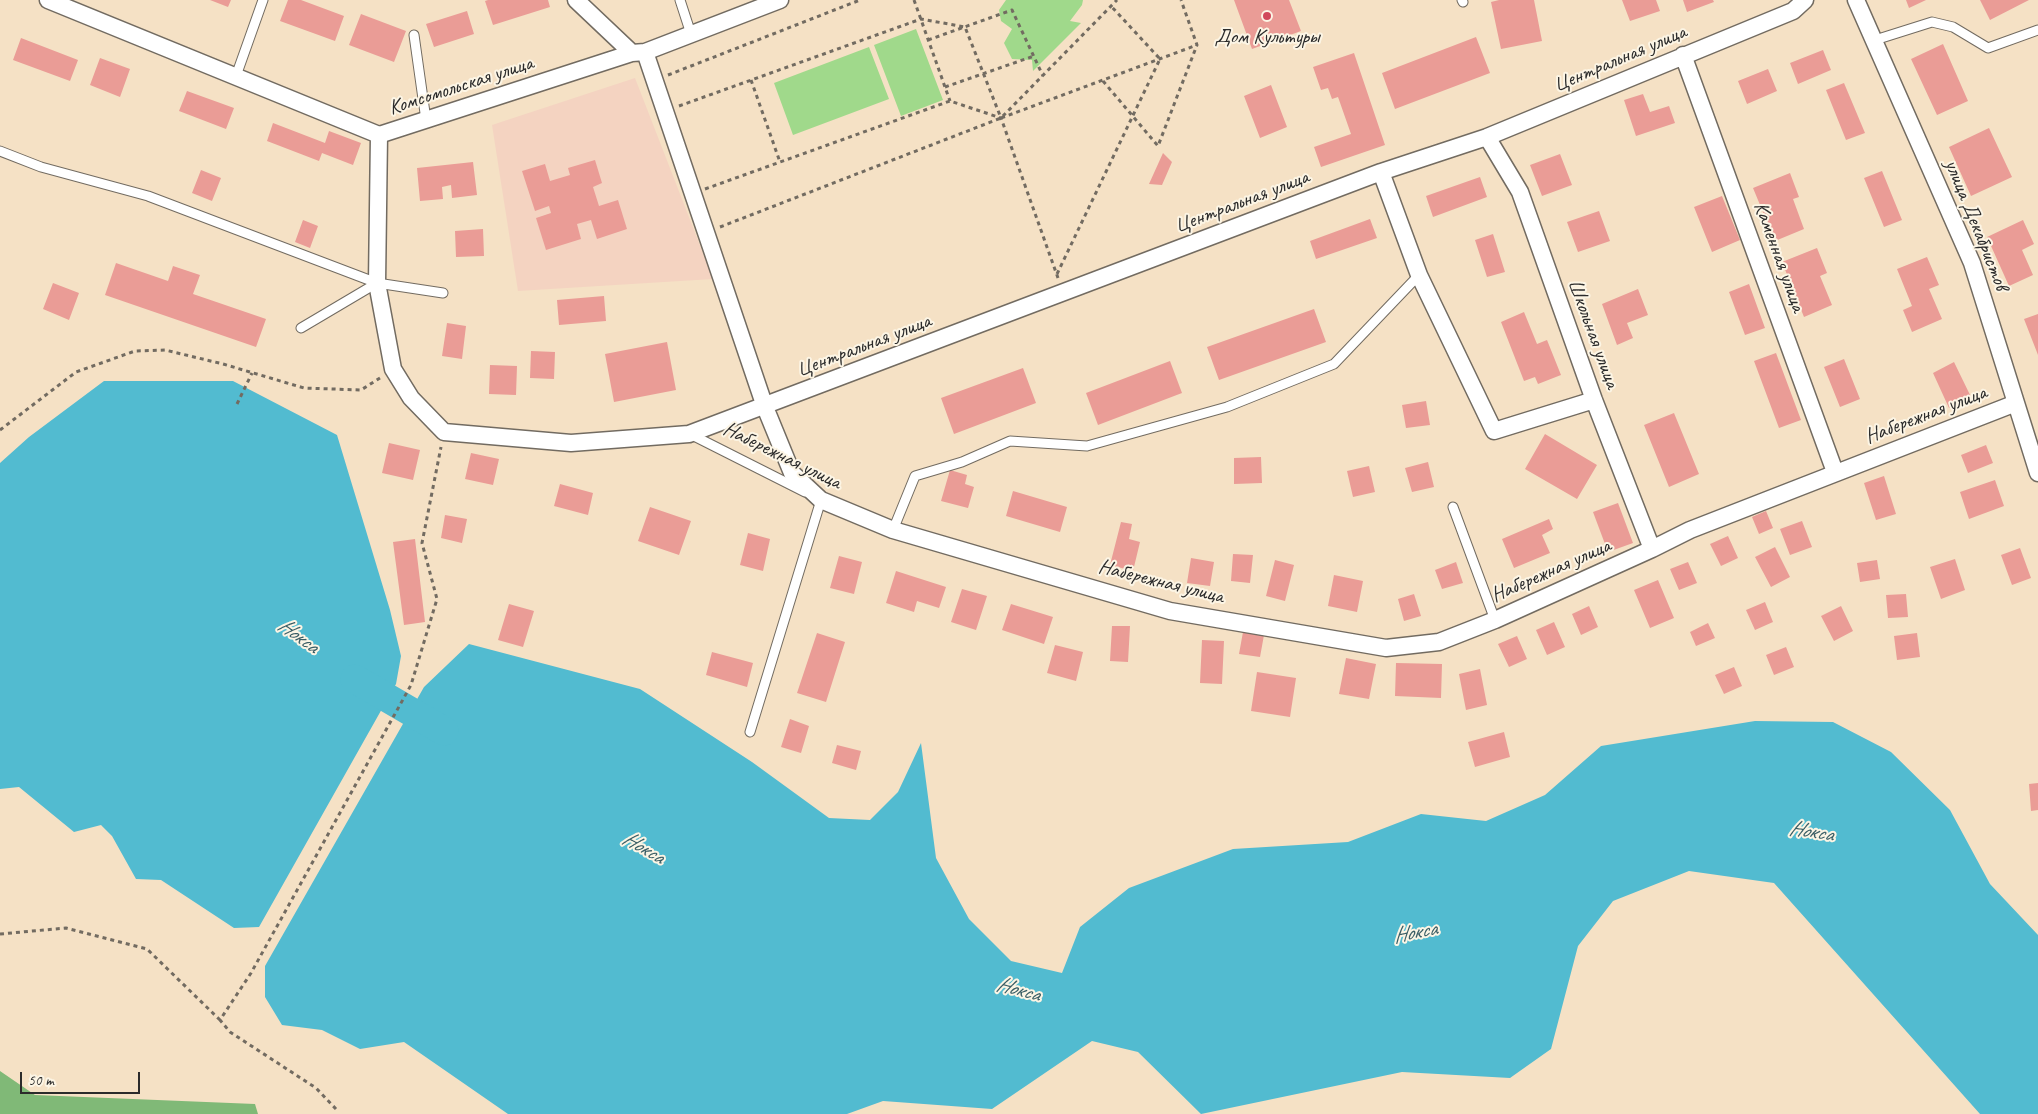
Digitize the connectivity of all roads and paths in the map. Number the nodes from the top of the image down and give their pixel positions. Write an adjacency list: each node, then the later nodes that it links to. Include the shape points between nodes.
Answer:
1 (48, 0): 12 (street, Комсомольская улица)
2 (263, 0): 27 (lane)
3 (576, 0): 22 (street)
4 (680, 0): 17 (lane)
5 (780, 0): 17 (street, Комсомольская улица)
6 (860, 0): 29 (path)
7 (914, 0): 14 (path)
8 (1117, 0): 13 (path)
9 (1181, 0): 21 (path)
10 (1805, 0): 23 (street, Центральная улица, via 1793,11)
11 (1856, 0): 20 (street, улица Декабристов)
12 (75, 5): 27 (street, Комсомольская улица)
13 (1111, 6): 25 (path); 28 (path)
14 (921, 20): 15 (path); 19 (path); 30 (path)
15 (965, 27): 19 (path); 24 (path, via 1012,10); 26 (path)
16 (2038, 30): 20 (lane, via 1988,48 1953,27 1932,22)
17 (691, 34): 22 (street, Комсомольская улица)
18 (414, 35): 37 (lane)
19 (928, 40): 32 (path)
20 (1875, 40): 54 (street, улица Декабристов, via 1972,263)
21 (1197, 45): 25 (path); 35 (path, via 1158,146)
22 (638, 53): 29 (street); 37 (street, Комсомольская улица)
23 (1683, 55): 39 (street, Центральная улица); 60 (street, Каменная улица)
24 (1034, 56): 26 (path); 28 (path)
25 (1160, 59): 31 (path); 35 (path)
26 (983, 74): 32 (path); 36 (path)
27 (236, 76): 38 (street, Комсомольская улица)
28 (1043, 76): 36 (path)
29 (654, 80): 34 (street)
30 (751, 80): 34 (path); 41 (path)
31 (1103, 81): 35 (path); 36 (path)
32 (945, 87): 33 (path)
33 (950, 101): 36 (path); 41 (path)
34 (665, 111): 43 (street)
35 (1133, 116): 45 (path)
36 (1002, 118): 44 (path); 45 (path)
37 (426, 120): 38 (street, Комсомольская улица)
38 (379, 135): 47 (street)
39 (1487, 137): 42 (street, Центральная улица); 53 (street, Школьная улица, via 1520,192)
40 (0, 151): 47 (lane, via 41,167 148,196)
41 (780, 162): 43 (path)
42 (1381, 172): 46 (street); 49 (street, Центральная улица)
43 (692, 193): 44 (street)
44 (706, 232): 56 (street)
45 (1056, 274): 49 (path)
46 (1419, 275): 53 (street, via 1494,431); 64 (lane, via 1334,364 1227,407 1087,446 1010,441 962,462 915,476)
47 (377, 283): 48 (lane); 50 (lane); 51 (street)
48 (442, 293)
49 (1063, 293): 56 (street, Центральная улица)
50 (301, 328)
51 (393, 370): 52 (path, via 361,390 304,388); 58 (street, via 411,398)
52 (252, 373): 55 (path); 57 (path, via 165,350 135,351 76,372)
53 (1594, 400): 65 (street, Школьная улица)
54 (2016, 403): 60 (street, Набережная улица); 61 (street, улица Декабристов)
55 (238, 404)
56 (765, 406): 59 (street, Центральная улица); 62 (street, via 792,473)
57 (0, 430)
58 (444, 432): 59 (street, Набережная улица, via 571,442); 69 (path, via 422,543 437,599 411,685 250,973)
59 (689, 434): 62 (lane, Набережная улица)
60 (1835, 472): 65 (street, Набережная улица, via 1690,530)
61 (2038, 473)
62 (820, 500): 64 (street, Набережная улица); 67 (lane)
63 (1453, 506): 66 (lane)
64 (893, 530): 66 (street, Набережная улица, via 1170,611 1386,648 1440,642)
65 (1652, 549): 66 (street, Набережная улица)
66 (1495, 620)
67 (750, 732)
68 (0, 934): 69 (path, via 66,928 147,949)
69 (220, 1020): 70 (path, via 230,1032 316,1088)
70 (336, 1109)

